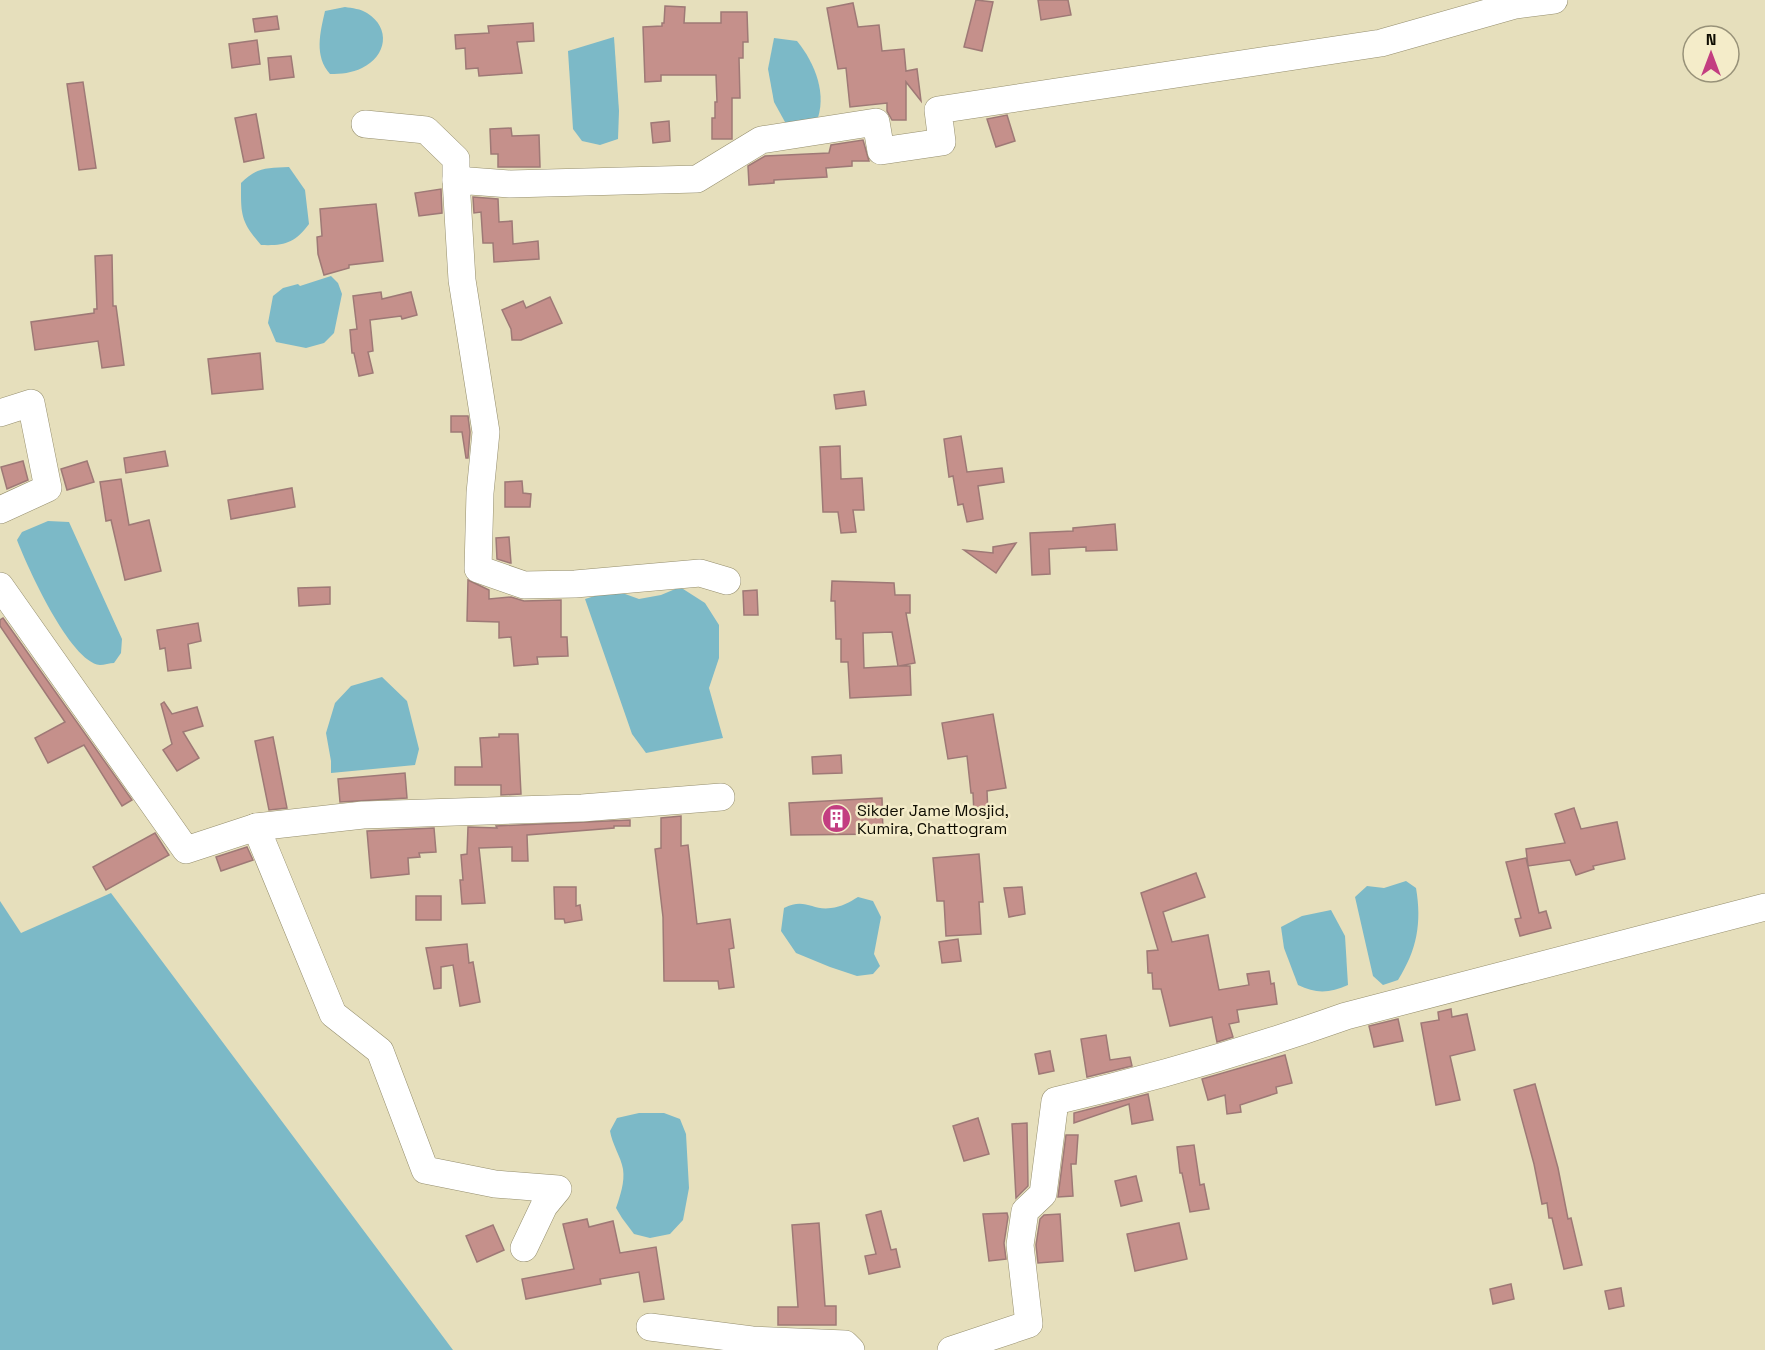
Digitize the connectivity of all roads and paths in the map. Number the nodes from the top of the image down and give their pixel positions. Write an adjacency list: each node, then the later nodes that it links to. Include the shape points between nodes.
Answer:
1 (1554, 0): 3 (street, via 1515,5 1381,43 938,110 942,142 881,151 876,122 761,140 697,179 510,184)
2 (365, 124): 3 (street, via 426,130 456,159)
3 (456, 180): 6 (street, via 462,280 486,432 478,569 524,585 700,573)
4 (0, 413): 5 (street, via 31,403 48,488)
5 (0, 510)
6 (727, 581)
7 (0, 586): 9 (street, via 186,850)
8 (721, 797): 9 (street, via 582,808 363,815)
9 (256, 827): 11 (street, via 333,1014 380,1051 425,1170 495,1184 558,1189 544,1206)
10 (1765, 907): 14 (street, via 1346,1016 1148,1079 1055,1101 1043,1194 1025,1211 1020,1245 1029,1324)
11 (524, 1248)
12 (650, 1327): 13 (street, via 752,1340 845,1344)
13 (851, 1350)
14 (951, 1350)

